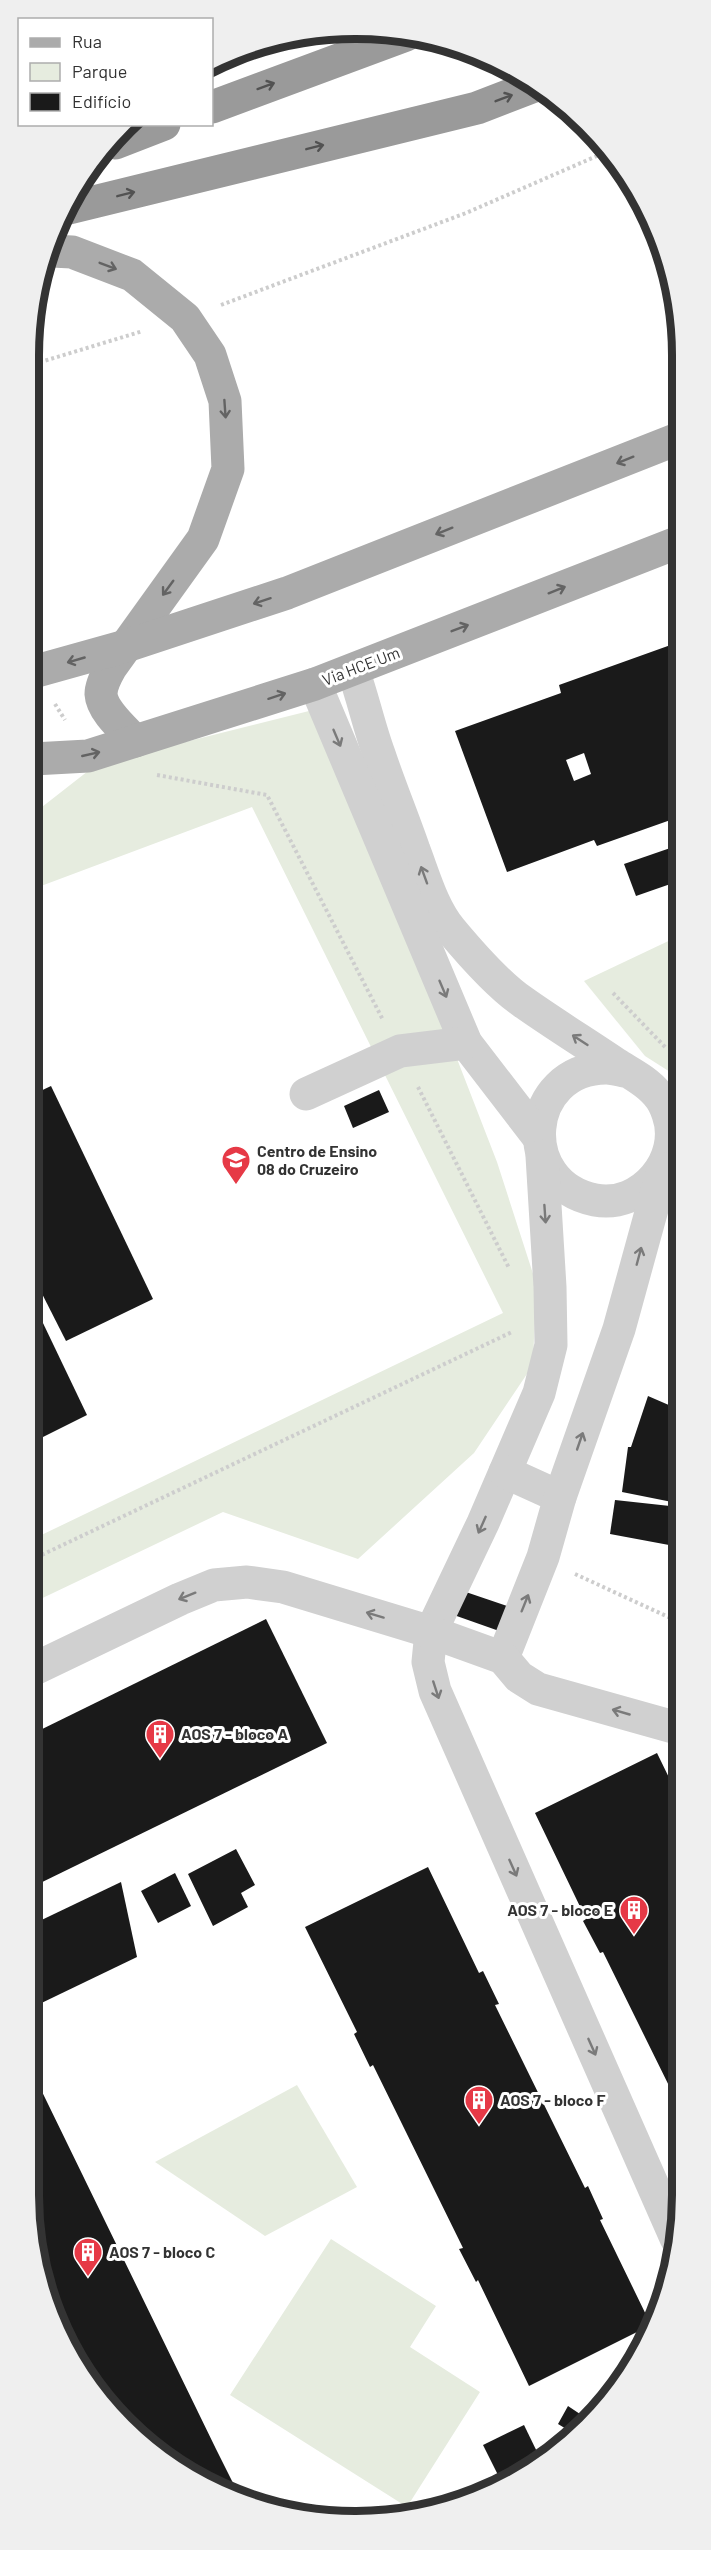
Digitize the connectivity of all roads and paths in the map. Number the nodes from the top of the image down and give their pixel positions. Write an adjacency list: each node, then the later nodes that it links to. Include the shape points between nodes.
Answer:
1 (389, 41): 3 (highway, one-way to 1)
2 (526, 89): 7 (highway, one-way to 2, via 477,108)
3 (213, 107)
4 (159, 126): 5 (highway)
5 (127, 138)
6 (600, 155): 9 (path, via 466,213)
7 (77, 206)
8 (57, 251): 9 (main road, one-way to 9, via 72,252 132,275)
9 (185, 318): 10 (path); 13 (main road, one-way to 13, via 210,355 225,401 228,469 203,539)
10 (39, 362)
11 (672, 441): 13 (main road, one-way to 13, via 287,593)
12 (672, 545): 14 (main road, Via HCE Um, one-way to 12)
13 (126, 646): 15 (main road, one-way to 15); 18 (main road, via 104,680 101,694 112,716)
14 (353, 670): 17 (main road, Via HCE Um); 26 (street, one-way to 14, via 521,1001 449,928 429,890 378,753)
15 (39, 671)
16 (39, 680): 19 (path)
17 (315, 684): 18 (main road, Via HCE Um, one-way to 17); 23 (street, one-way to 23)
18 (135, 741): 19 (main road, Via HCE Um, one-way to 18)
19 (88, 756): 20 (main road, Via HCE Um)
20 (39, 759)
21 (153, 774): 24 (path, via 267,795)
22 (613, 993): 25 (path)
23 (466, 1043): 24 (street); 29 (street)
24 (400, 1052): 28 (street); 31 (path, via 519,1287)
25 (670, 1052)
26 (634, 1075): 27 (street); 29 (street, via 607,1068 586,1071 566,1081 550,1096 541,1116); 30 (street, via 657,1094 669,1116)
27 (672, 1087)
28 (306, 1094)
29 (540, 1147): 30 (street, via 550,1172 563,1187 599,1201 636,1194); 31 (street, one-way to 31)
30 (669, 1166): 33 (street, one-way to 30, via 619,1329)
31 (550, 1314): 32 (street, via 551,1345 539,1393); 34 (path)
32 (505, 1472): 33 (street); 37 (street, one-way to 37)
33 (560, 1497): 35 (street)
34 (39, 1556)
35 (543, 1557): 36 (path); 38 (street, one-way to 35)
36 (672, 1619)
37 (431, 1632): 38 (street); 39 (street, one-way to 39, via 284,1587 247,1582 214,1585); 41 (street, one-way to 41, via 428,1662 435,1691)
38 (503, 1658): 40 (street, one-way to 38, via 538,1689 519,1677)
39 (39, 1667)
40 (672, 1727)
41 (670, 2225)

